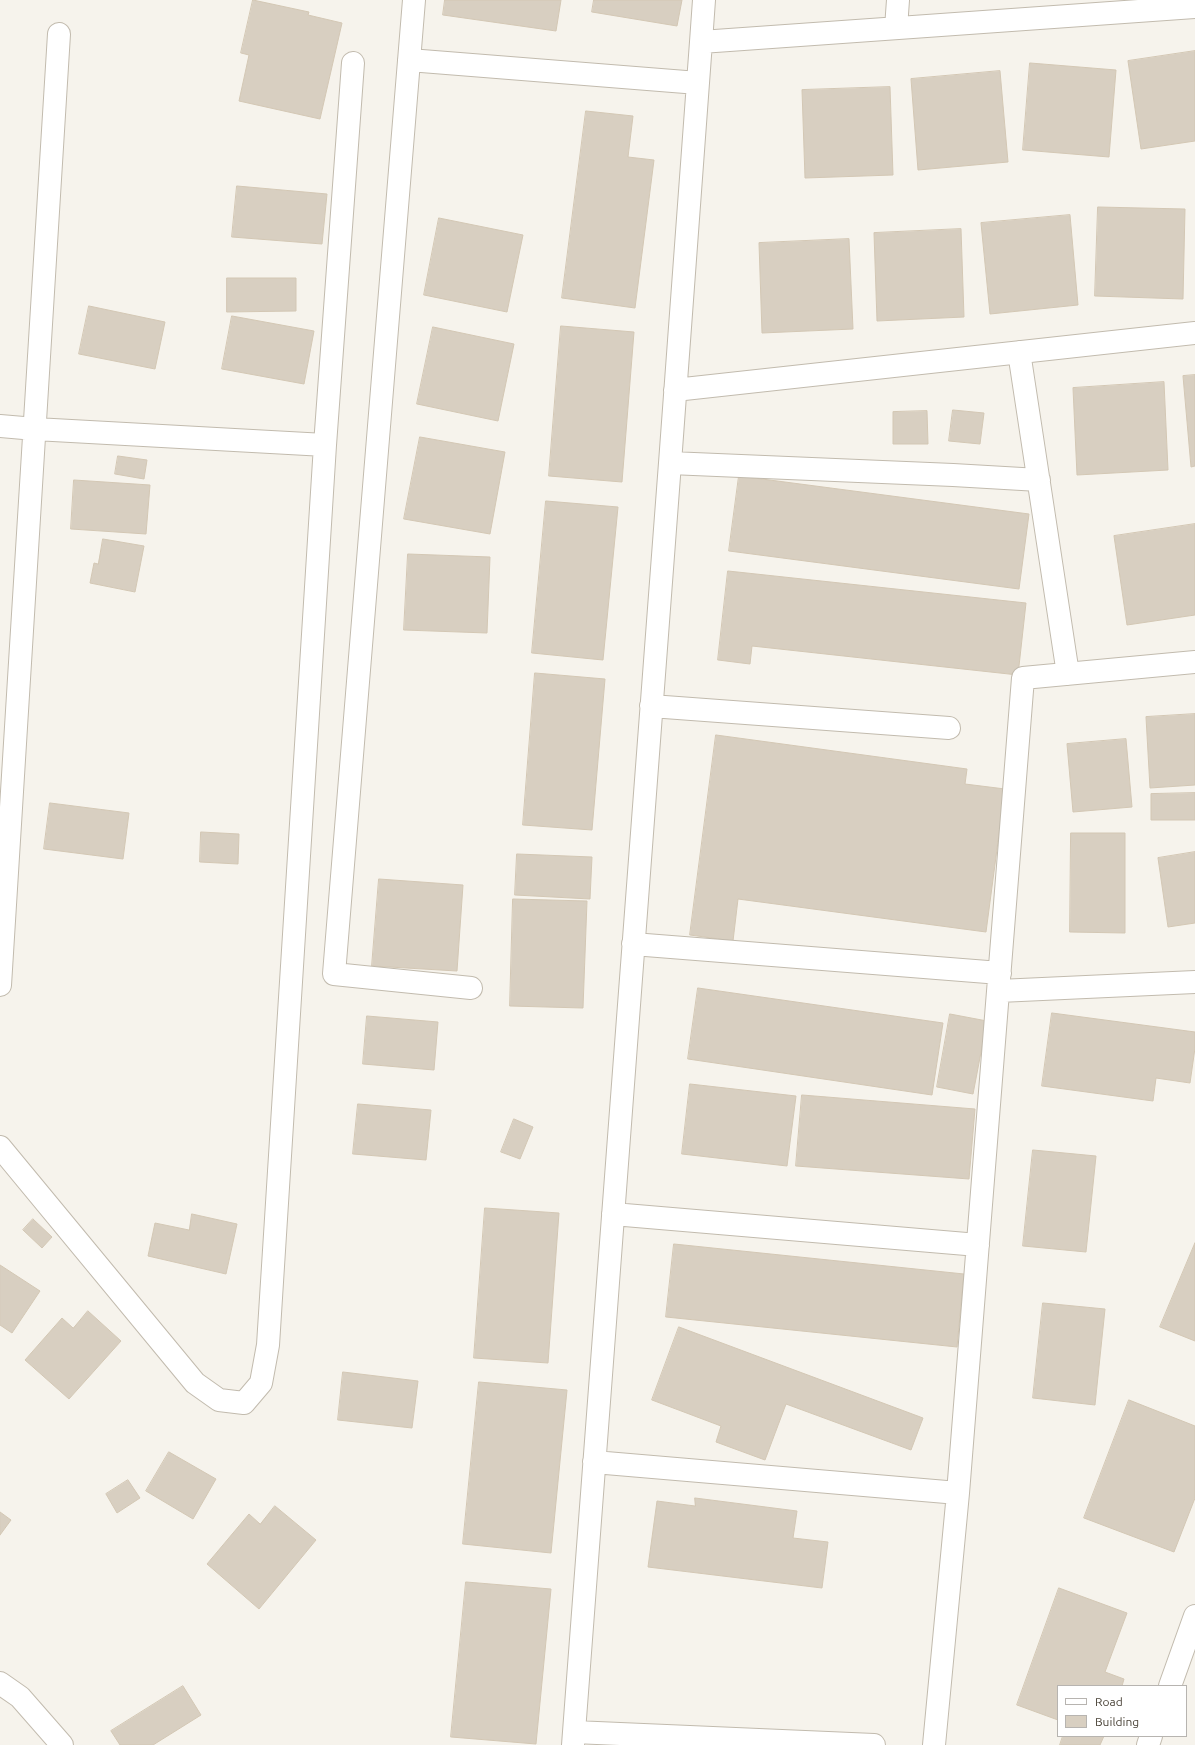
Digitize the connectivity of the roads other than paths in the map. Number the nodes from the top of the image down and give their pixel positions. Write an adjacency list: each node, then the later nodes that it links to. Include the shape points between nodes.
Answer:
1 (414, 0): 9 (street)
2 (704, 0): 8 (street)
3 (898, 0): 6 (street)
4 (1109, 7): 5 (street); 6 (street)
5 (1195, 7)
6 (896, 28): 8 (street)
7 (59, 34): 16 (street)
8 (701, 42): 11 (street)
9 (409, 60): 11 (street); 28 (street, via 334,974)
10 (353, 63): 17 (street)
11 (698, 83): 14 (street)
12 (1195, 333): 13 (street)
13 (1019, 352): 14 (street); 19 (street)
14 (675, 390): 18 (street)
15 (0, 426): 16 (street)
16 (35, 429): 17 (street); 27 (street)
17 (325, 445): 29 (street, via 268,1345 261,1383 244,1403 219,1400 195,1383)
18 (670, 463): 19 (street, via 953,474); 22 (street)
19 (1039, 480): 21 (street)
20 (1195, 662): 21 (street)
21 (1068, 674): 25 (street, via 1023,678)
22 (651, 706): 23 (street); 24 (street)
23 (949, 728)
24 (633, 944): 25 (street); 30 (street)
25 (999, 982): 26 (street); 31 (street)
26 (1195, 982)
27 (0, 985)
28 (471, 988)
29 (0, 1147)
30 (613, 1214): 31 (street); 32 (street)
31 (978, 1245): 33 (street)
32 (594, 1462): 33 (street); 37 (street)
33 (958, 1493): 40 (street)
34 (1195, 1616): 36 (street)
35 (0, 1683): 38 (street, via 20,1697)
36 (1170, 1685)
37 (574, 1739): 39 (street)
38 (62, 1745)
39 (874, 1745)
40 (934, 1745)

